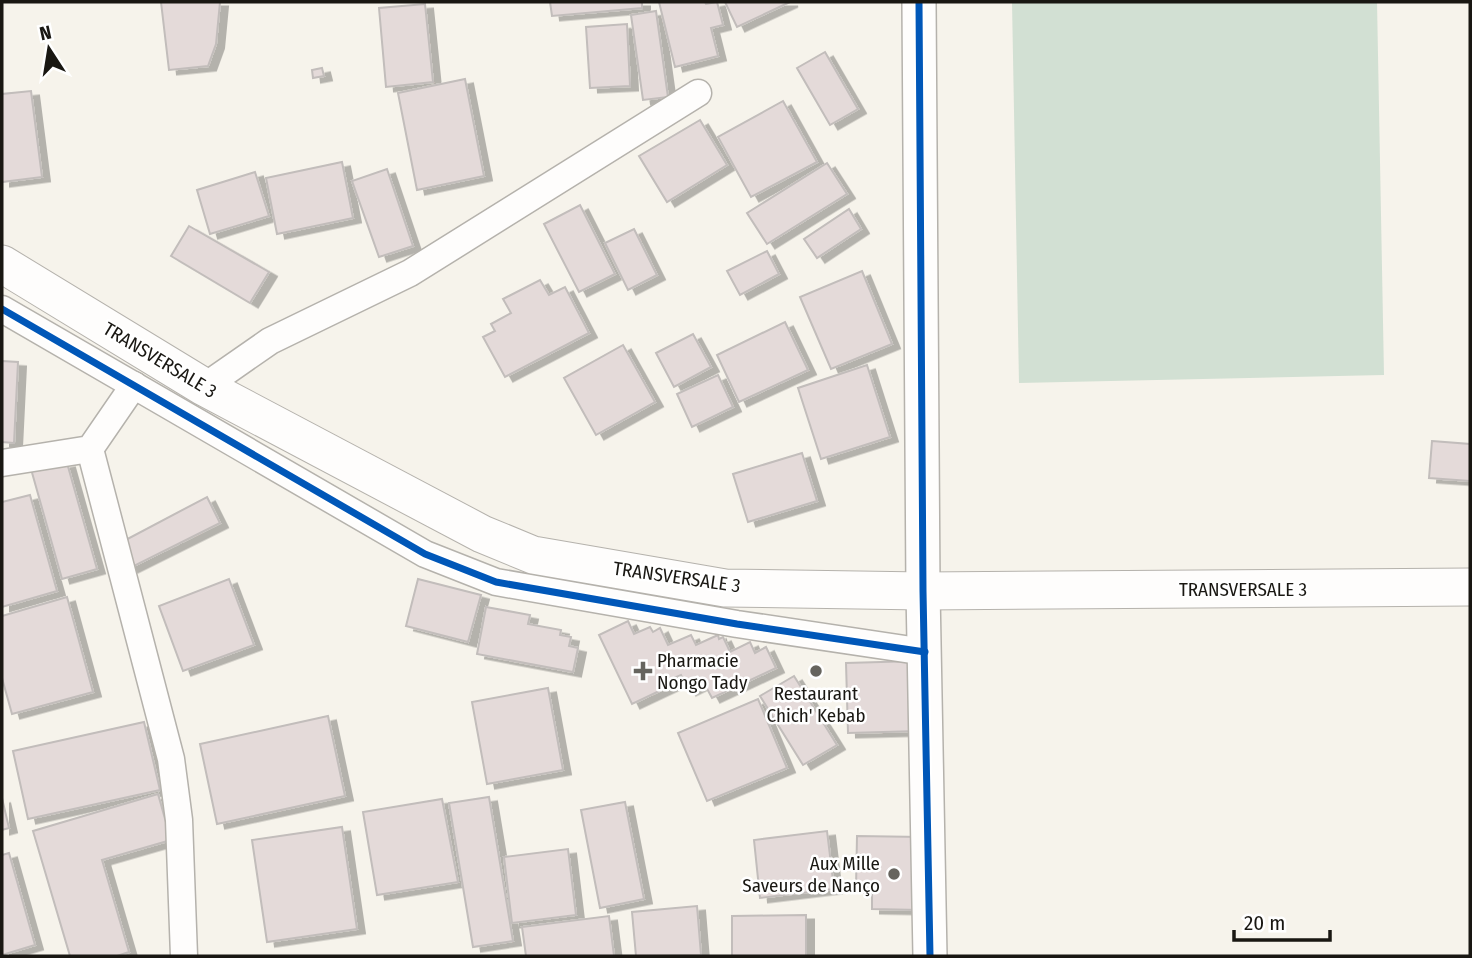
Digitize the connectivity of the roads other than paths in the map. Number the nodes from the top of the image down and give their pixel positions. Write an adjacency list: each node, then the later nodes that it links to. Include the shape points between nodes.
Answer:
1 (919, 2): 10 (street)
2 (698, 93): 6 (street, via 410,273 270,341)
3 (2, 264): 6 (main road, TRANSVERSALE 3)
4 (2, 309): 5 (street)
5 (134, 385): 7 (street); 11 (street, via 425,554 496,582)
6 (204, 387): 10 (main road, TRANSVERSALE 3, via 482,534 533,555 725,587)
7 (90, 449): 8 (street); 12 (street, via 171,759 179,820)
8 (2, 463)
9 (1470, 587): 10 (main road, TRANSVERSALE 3)
10 (923, 591): 11 (street)
11 (925, 652): 13 (street)
12 (184, 956)
13 (930, 956)

